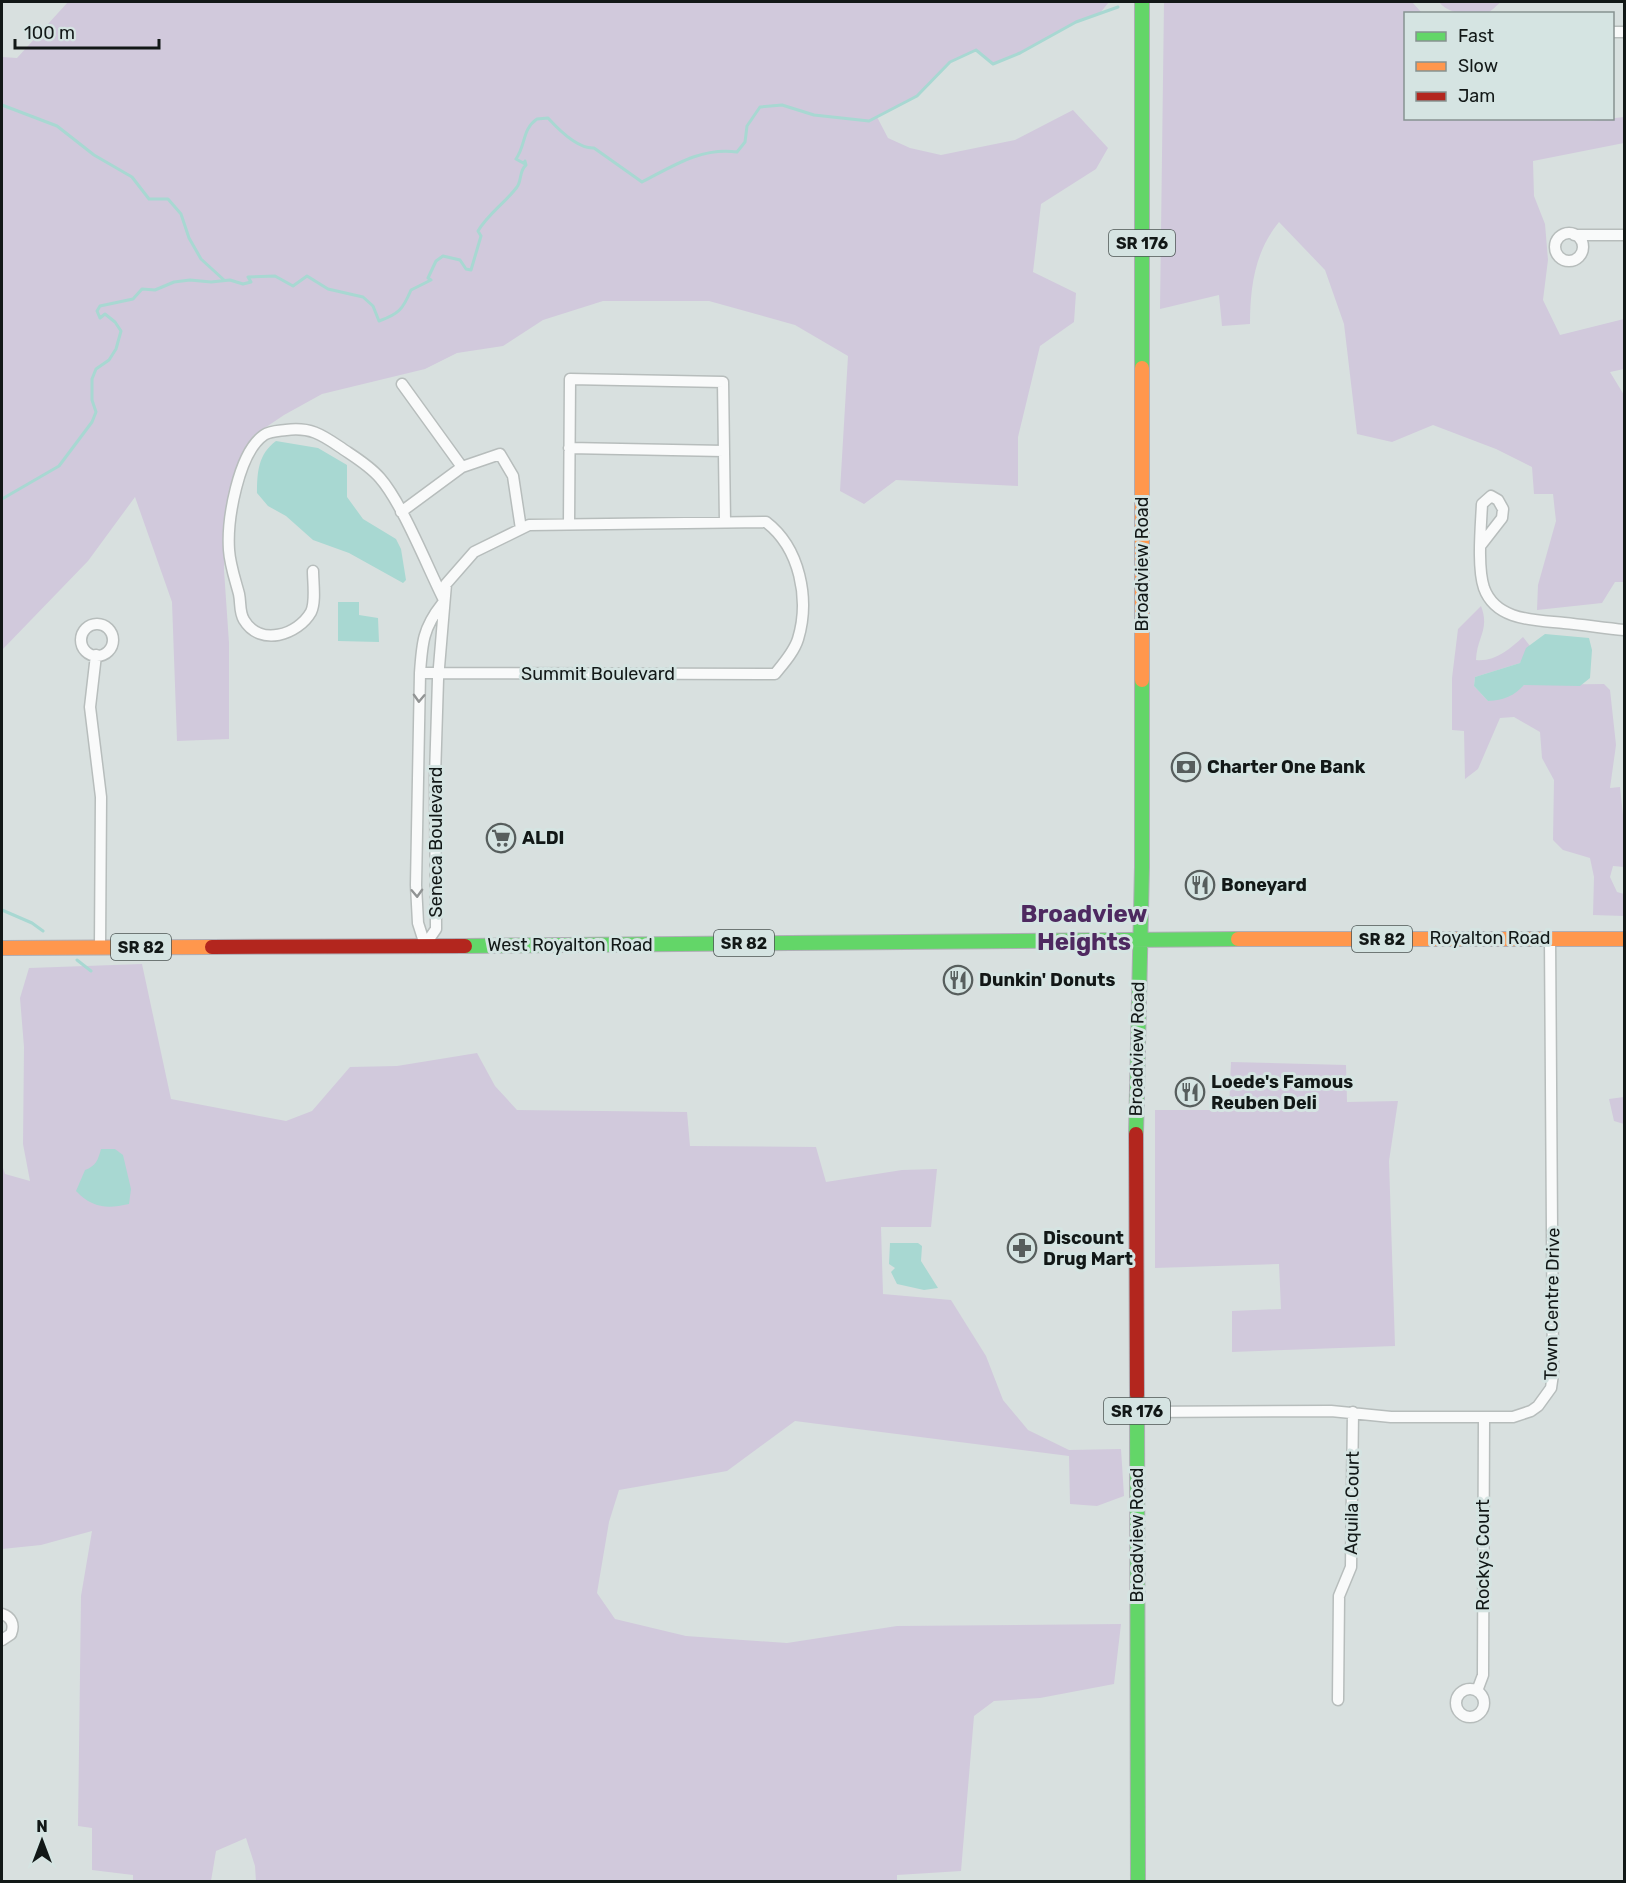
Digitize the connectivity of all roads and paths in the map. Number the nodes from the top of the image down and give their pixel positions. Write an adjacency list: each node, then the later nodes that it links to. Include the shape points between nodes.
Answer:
1 (1142, 2): 22 (main road, Broadview Road / SR 176)
2 (1574, 235): 3 (street)
3 (1624, 235)
4 (402, 384): 7 (street)
5 (569, 448): 6 (street); 6 (street, via 570,379 723,382); 10 (street)
6 (724, 451): 9 (street)
7 (462, 467): 8 (street); 11 (street, via 500,454 513,476)
8 (400, 512): 13 (street, via 380,478 319,432 306,428 265,434 240,475 228,534 230,566 242,618 258,634 290,634 312,610); 14 (street)
9 (724, 522): 10 (street, Seneca Boulevard); 19 (street, Seneca Boulevard, via 766,522 781,534 792,555 804,596 798,640)
10 (569, 524): 11 (street, Seneca Boulevard, via 530,525)
11 (521, 529): 14 (street, Seneca Boulevard, via 474,552 446,584)
12 (1481, 545): 15 (street, via 1484,588 1496,607 1532,621)
13 (313, 571)
14 (443, 601): 17 (street, Seneca Boulevard, via 423,638); 18 (street, Seneca Boulevard)
15 (1624, 630)
16 (96, 655): 24 (street, via 90,706 101,797)
17 (420, 673): 18 (street, Summit Boulevard); 23 (street, Seneca Boulevard, one-way to 23, via 416,885 418,922)
18 (439, 673): 19 (street, Summit Boulevard); 23 (street, Seneca Boulevard, via 436,929)
19 (775, 674)
20 (1550, 938): 21 (main road, Royalton Road / SR 82); 22 (main road, Royalton Road / SR 82); 28 (street, Town Centre Drive, via 1553,1379 1545,1397 1531,1411 1513,1417)
21 (1624, 939)
22 (1139, 940): 23 (main road, West Royalton Road / SR 82); 26 (main road, Broadview Road / SR 176)
23 (425, 945): 24 (main road, West Royalton Road / SR 82)
24 (100, 946): 25 (main road, West Royalton Road / SR 82)
25 (2, 948)
26 (1137, 1412): 27 (street, Town Centre Drive); 33 (main road, Broadview Road / SR 176)
27 (1353, 1412): 28 (street, Town Centre Drive, via 1390,1417); 32 (street, Aquila Court, via 1351,1567 1339,1596)
28 (1484, 1417): 31 (street, Rockys Court, via 1483,1675)
29 (2, 1614): 30 (street, via 13,1625 11,1634)
30 (2, 1640)
31 (1477, 1691)
32 (1338, 1700)
33 (1138, 1881)

